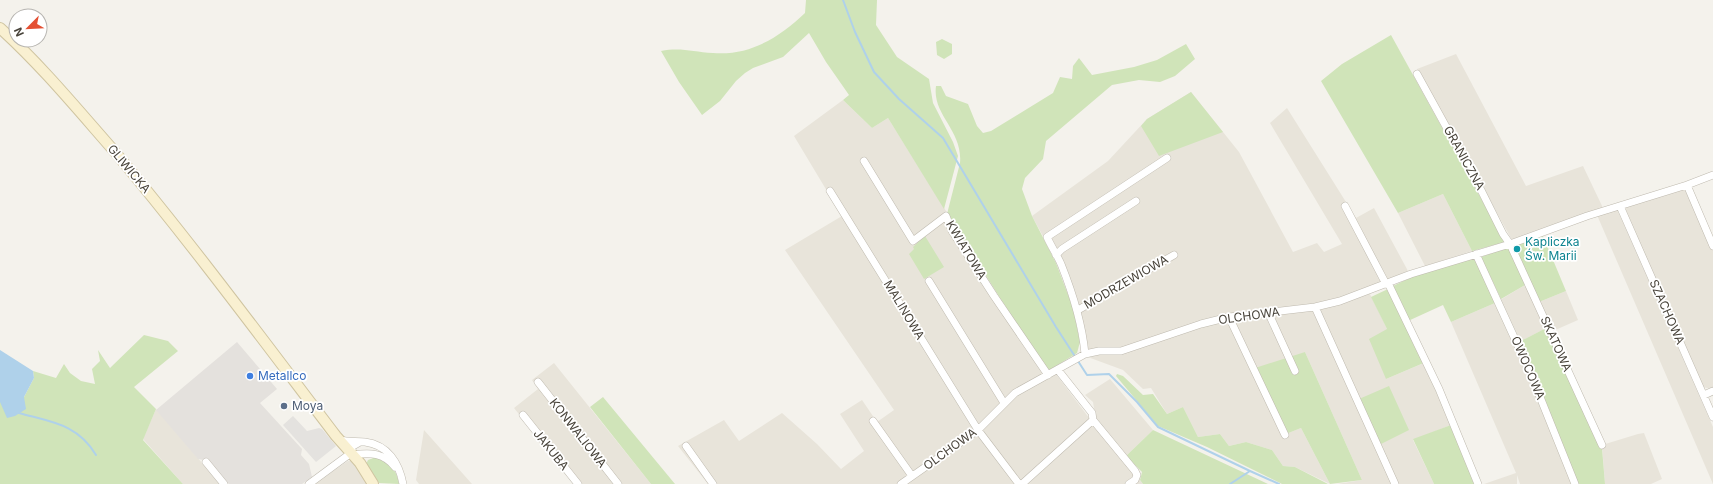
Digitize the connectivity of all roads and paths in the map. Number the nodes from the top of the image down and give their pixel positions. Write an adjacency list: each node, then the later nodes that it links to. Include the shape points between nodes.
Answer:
1 (0, 28): 36 (street, GLIWICKA, via 87,120 191,244 247,319 274,365)
2 (1417, 74): 11 (street, GRANICZNA)
3 (1167, 158): 14 (street, via 1047,237)
4 (864, 161): 25 (street, KWIATOWA, via 913,240 946,216 952,231)
5 (1713, 175): 6 (street, OLCHOWA)
6 (1687, 186): 10 (street, OLCHOWA); 12 (street)
7 (830, 191): 34 (street, MALINOWA)
8 (1136, 201): 14 (street)
9 (1345, 206): 17 (street)
10 (1620, 206): 11 (street, OLCHOWA); 28 (street, SZACHOWA)
11 (1510, 244): 13 (street, OLCHOWA); 38 (street, SKATOWA)
12 (1713, 246)
13 (1476, 254): 17 (street, OLCHOWA); 58 (street, OWOCOWA, via 1530,372)
14 (1056, 255): 19 (street)
15 (1174, 255): 19 (street, MODRZEWIOWA)
16 (929, 281): 29 (street)
17 (1387, 284): 18 (street, OLCHOWA); 57 (street, via 1439,389)
18 (1315, 307): 20 (street, OLCHOWA); 56 (street)
19 (1078, 310): 22 (street, via 1082,326)
20 (1268, 312): 21 (street, OLCHOWA); 24 (street)
21 (1229, 317): 22 (street, OLCHOWA, via 1121,351 1098,351); 35 (street)
22 (1079, 357): 23 (street, OLCHOWA)
23 (1058, 370): 25 (street, OLCHOWA); 33 (street, via 1092,413)
24 (1295, 371)
25 (1048, 375): 29 (street, OLCHOWA, via 1020,390)
26 (538, 382): 51 (street, KONWALIOWA)
27 (1713, 391): 28 (street)
28 (1704, 395): 31 (street, SZACHOWA)
29 (1004, 403): 34 (street, OLCHOWA)
30 (523, 415): 50 (street, JAKUBA)
31 (1713, 417)
32 (873, 420): 45 (street, OLCHOWA)
33 (1093, 420): 54 (street); 55 (street, via 1135,470 1135,480)
34 (978, 430): 45 (street, OLCHOWA); 54 (street, MALINOWA)
35 (1285, 435)
36 (338, 438): 37 (street); 40 (street, GLIWICKA)
37 (360, 442): 40 (street, via 354,446); 44 (street, via 376,445 387,452 397,464)
38 (1602, 445)
39 (686, 446): 52 (street)
40 (352, 454): 41 (street); 43 (street, GLIWICKA); 47 (street)
41 (374, 454): 43 (street, via 366,459); 44 (street, via 387,459)
42 (206, 462): 46 (street)
43 (365, 470): 48 (street, GLIWICKA)
44 (401, 476): 49 (street)
45 (912, 476): 53 (street, OLCHOWA)
46 (224, 484)
47 (309, 484)
48 (373, 484)
49 (403, 484)
50 (578, 484)
51 (618, 484)
52 (713, 484)
53 (901, 484)
54 (1020, 484)
55 (1129, 484)
56 (1395, 484)
57 (1478, 484)
58 (1575, 484)

